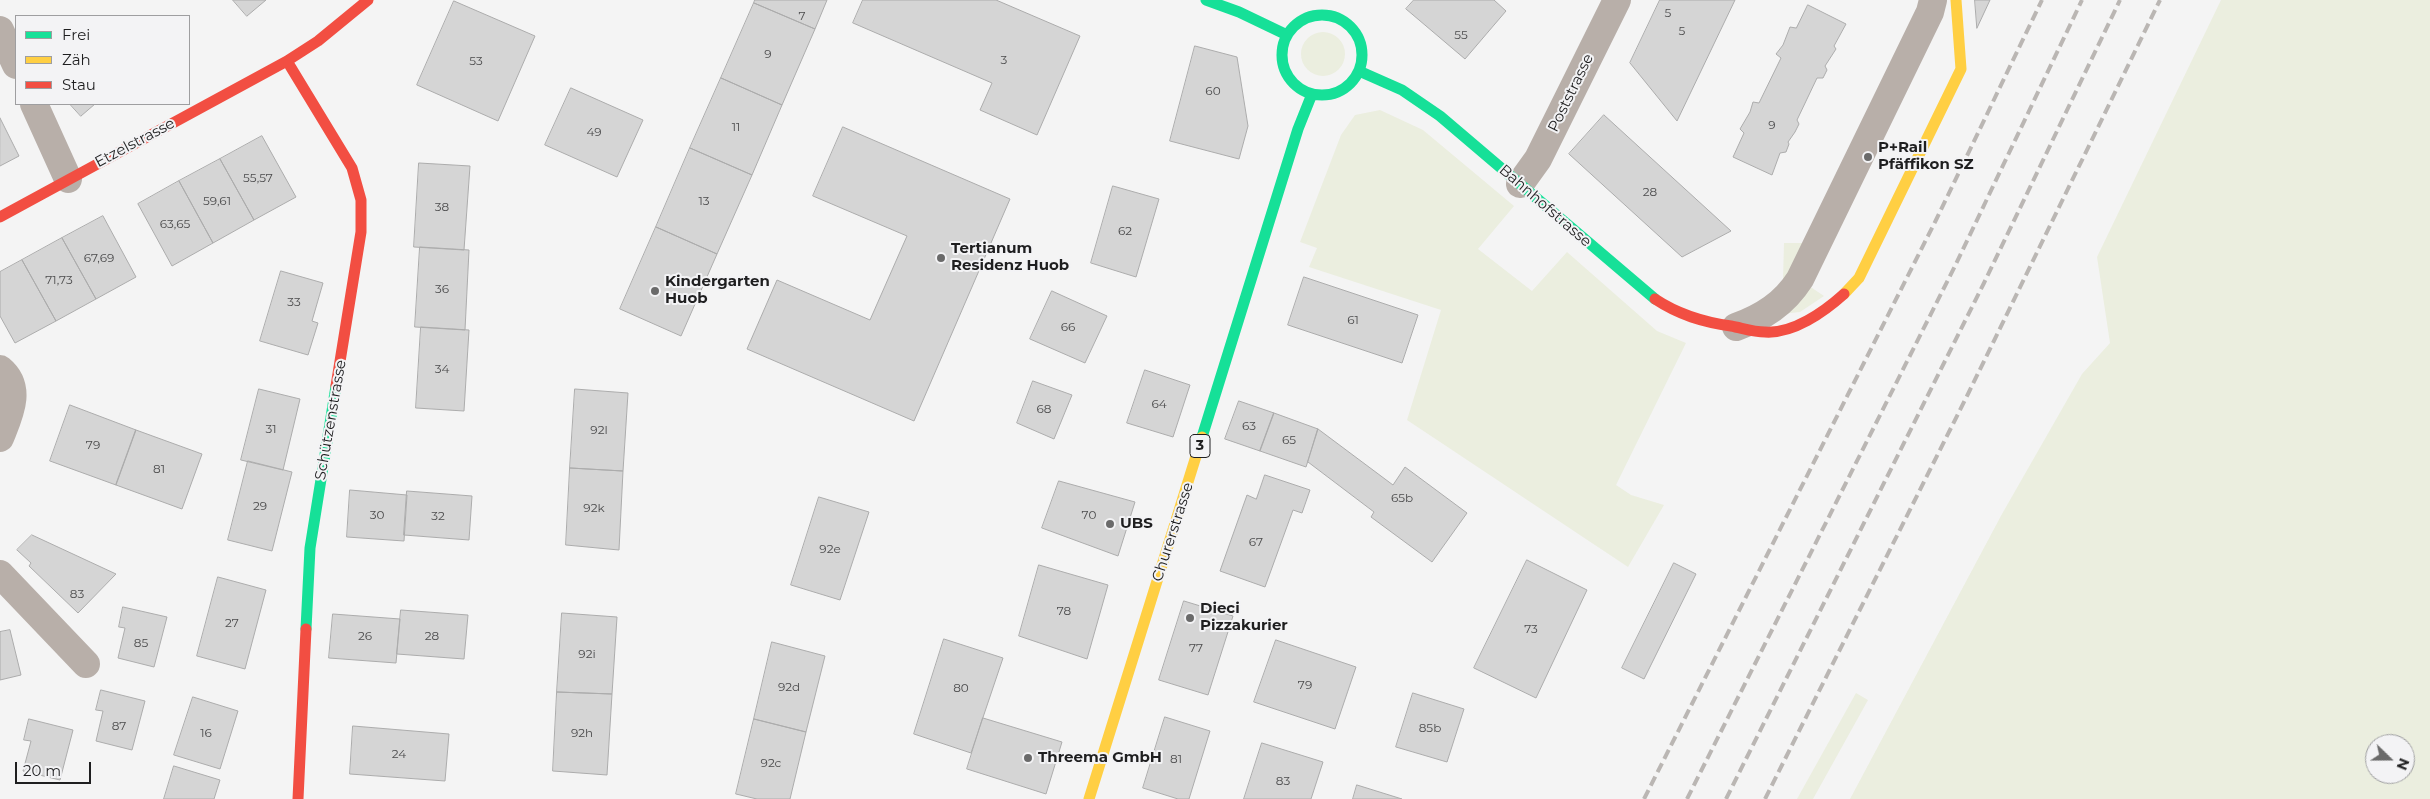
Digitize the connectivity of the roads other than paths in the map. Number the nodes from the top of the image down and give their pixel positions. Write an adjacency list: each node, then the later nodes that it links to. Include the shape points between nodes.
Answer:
1 (368, 0): 10 (street, Etzelstrasse, via 318,41)
2 (1206, 0): 9 (street)
3 (1617, 0): 16 (street, Poststrasse, via 1538,159)
4 (1932, 0): 18 (street, Bahnhofstrasse, via 1930,12 1800,279 1780,303 1756,320)
5 (1956, 0): 18 (street, Bahnhofstrasse, via 1961,69 1859,278 1833,302 1801,323 1772,332)
6 (1340, 4): 7 (street)
7 (1336, 17): 9 (street, via 1322,14 1308,17); 12 (street, via 1348,24 1358,36 1362,57)
8 (0, 30): 11 (street)
9 (1287, 35): 13 (street, via 1282,53 1285,71 1296,86)
10 (287, 61): 15 (street, Etzelstrasse); 23 (street, Schützenstrasse, via 352,168 361,200 361,232 310,548)
11 (15, 63)
12 (1358, 71): 13 (street, via 1343,89 1328,95); 16 (street, Bahnhofstrasse, via 1413,97)
13 (1312, 94): 24 (street, Churerstrasse / 3, via 1298,129)
14 (34, 105): 15 (street)
15 (68, 179): 17 (street, Etzelstrasse)
16 (1520, 184): 18 (street, Bahnhofstrasse, via 1669,310 1694,321)
17 (0, 217)
18 (1736, 327)
19 (0, 369): 20 (street, via 8,375 13,393 11,410)
20 (0, 438)
21 (0, 574): 22 (street)
22 (86, 664)
23 (298, 799)
24 (1089, 799)

